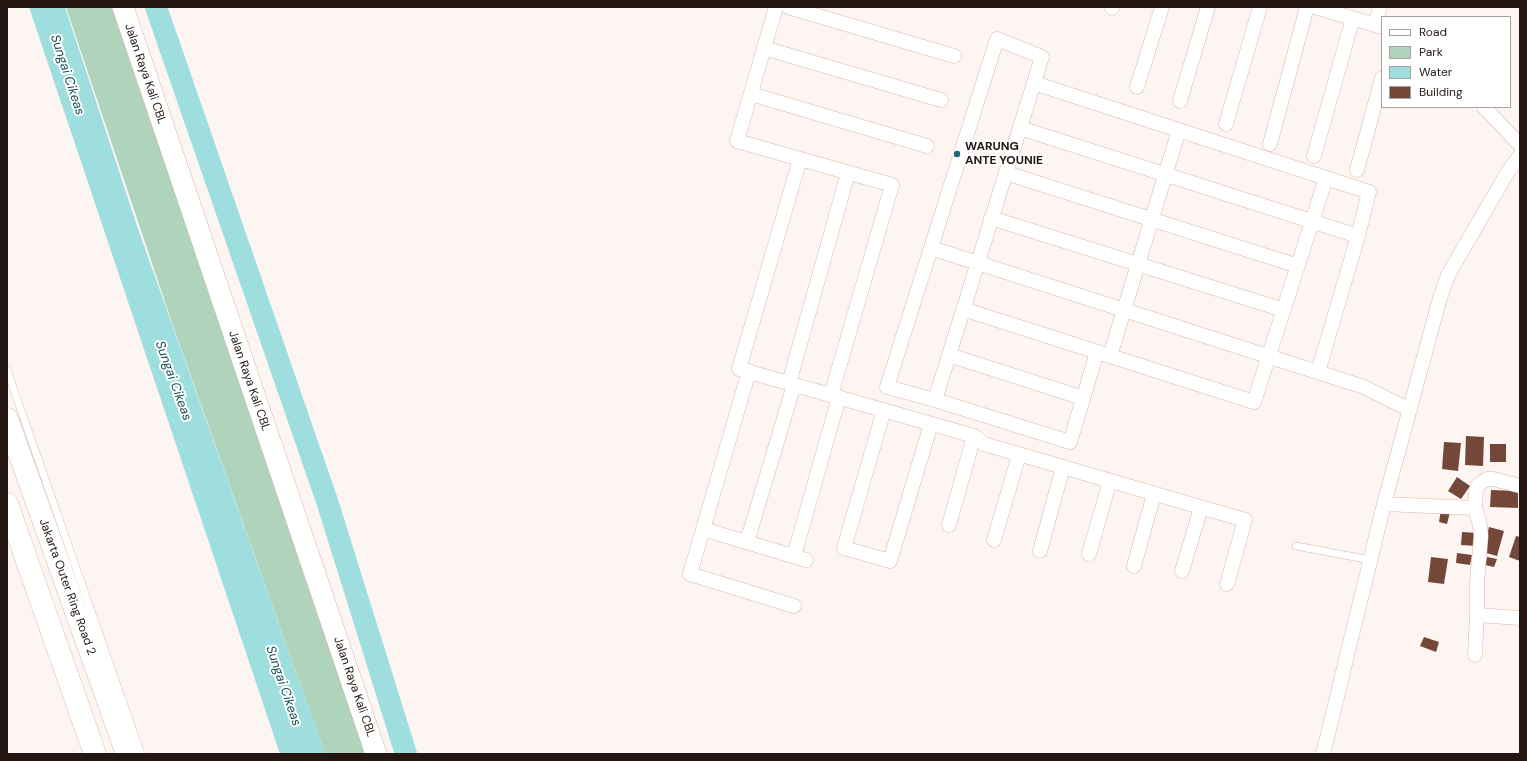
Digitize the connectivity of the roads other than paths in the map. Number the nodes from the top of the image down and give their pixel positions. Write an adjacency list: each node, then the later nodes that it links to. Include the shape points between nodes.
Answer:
1 (123, 7): 89 (main road, Jalan Raya Kali CBL)
2 (776, 7): 13 (street)
3 (788, 7): 14 (street)
4 (1162, 7): 17 (street)
5 (1208, 7): 20 (street)
6 (1260, 7): 22 (street)
7 (1307, 7): 25 (street)
8 (1315, 7): 10 (street)
9 (1380, 7): 12 (street)
10 (1332, 9): 11 (street)
11 (1353, 18): 12 (street); 29 (street)
12 (1378, 26)
13 (764, 48): 18 (street); 19 (street)
14 (954, 56)
15 (1381, 82): 31 (street)
16 (1034, 83): 23 (street); 24 (street); 40 (street, via 1042,57 996,39)
17 (1137, 87)
18 (751, 94): 27 (street); 30 (street, via 737,141)
19 (941, 100)
20 (1180, 101)
21 (1485, 108): 26 (street)
22 (1226, 124)
23 (1020, 128): 33 (street); 34 (street)
24 (1178, 130): 34 (street); 35 (street)
25 (1270, 144)
26 (1520, 145)
27 (927, 146)
28 (1520, 155): 58 (street, via 1448,275)
29 (1314, 156)
30 (800, 159): 32 (street); 51 (street, via 739,369)
31 (1358, 170)
32 (848, 173): 53 (street); 54 (street, via 892,185)
33 (1006, 173): 36 (street); 37 (street)
34 (1166, 174): 37 (street); 38 (street)
35 (1326, 178): 38 (street); 39 (street, via 1369,192)
36 (992, 218): 41 (street); 42 (street)
37 (1152, 219): 42 (street); 43 (street)
38 (1312, 221): 39 (street); 43 (street)
39 (1358, 236): 52 (street)
40 (931, 248): 41 (street); 56 (street, via 887,387)
41 (978, 263): 44 (street); 45 (street)
42 (1138, 264): 45 (street); 46 (street)
43 (1298, 266): 46 (street)
44 (963, 309): 47 (street); 48 (street)
45 (1124, 310): 47 (street); 49 (street)
46 (1284, 310): 49 (street)
47 (1103, 354): 49 (street, via 1254,402); 55 (street)
48 (949, 355): 55 (street); 56 (street)
49 (1269, 356): 52 (street)
50 (7, 370): 88 (lane)
51 (749, 371): 53 (street); 72 (street)
52 (1318, 372): 58 (street, via 1364,387)
53 (792, 384): 54 (street); 74 (street)
54 (835, 396): 57 (street); 74 (street, via 800,558)
55 (1083, 398): 56 (street, via 1070,442)
56 (935, 400)
57 (884, 410): 60 (street); 60 (street, via 844,548 890,561)
58 (1410, 410): 68 (street)
59 (7, 419): 87 (highway, Jakarta Outer Ring Road 2)
60 (931, 424): 61 (street)
61 (974, 436): 62 (street, via 984,444); 71 (street)
62 (1019, 455): 63 (street); 73 (street)
63 (1063, 468): 64 (street); 76 (street)
64 (1110, 481): 66 (street); 77 (street)
65 (1520, 486): 70 (street, via 1487,479 1478,485)
66 (1154, 494): 69 (street); 79 (street)
67 (7, 504): 86 (highway)
68 (1395, 505): 70 (street); 78 (street)
69 (1201, 508): 80 (street); 81 (street, via 1245,520)
70 (1475, 508): 83 (street, via 1481,536)
71 (949, 525)
72 (703, 529): 74 (street); 82 (street, via 690,574)
73 (994, 540)
74 (747, 542)
75 (1296, 546): 78 (lane)
76 (1040, 551)
77 (1089, 554)
78 (1372, 560): 90 (street)
79 (1134, 566)
80 (1182, 571)
81 (1227, 584)
82 (794, 606)
83 (1477, 615): 84 (street); 85 (street)
84 (1520, 618)
85 (1475, 655)
86 (95, 754)
87 (127, 754)
88 (141, 754)
89 (376, 754)
90 (1324, 754)

